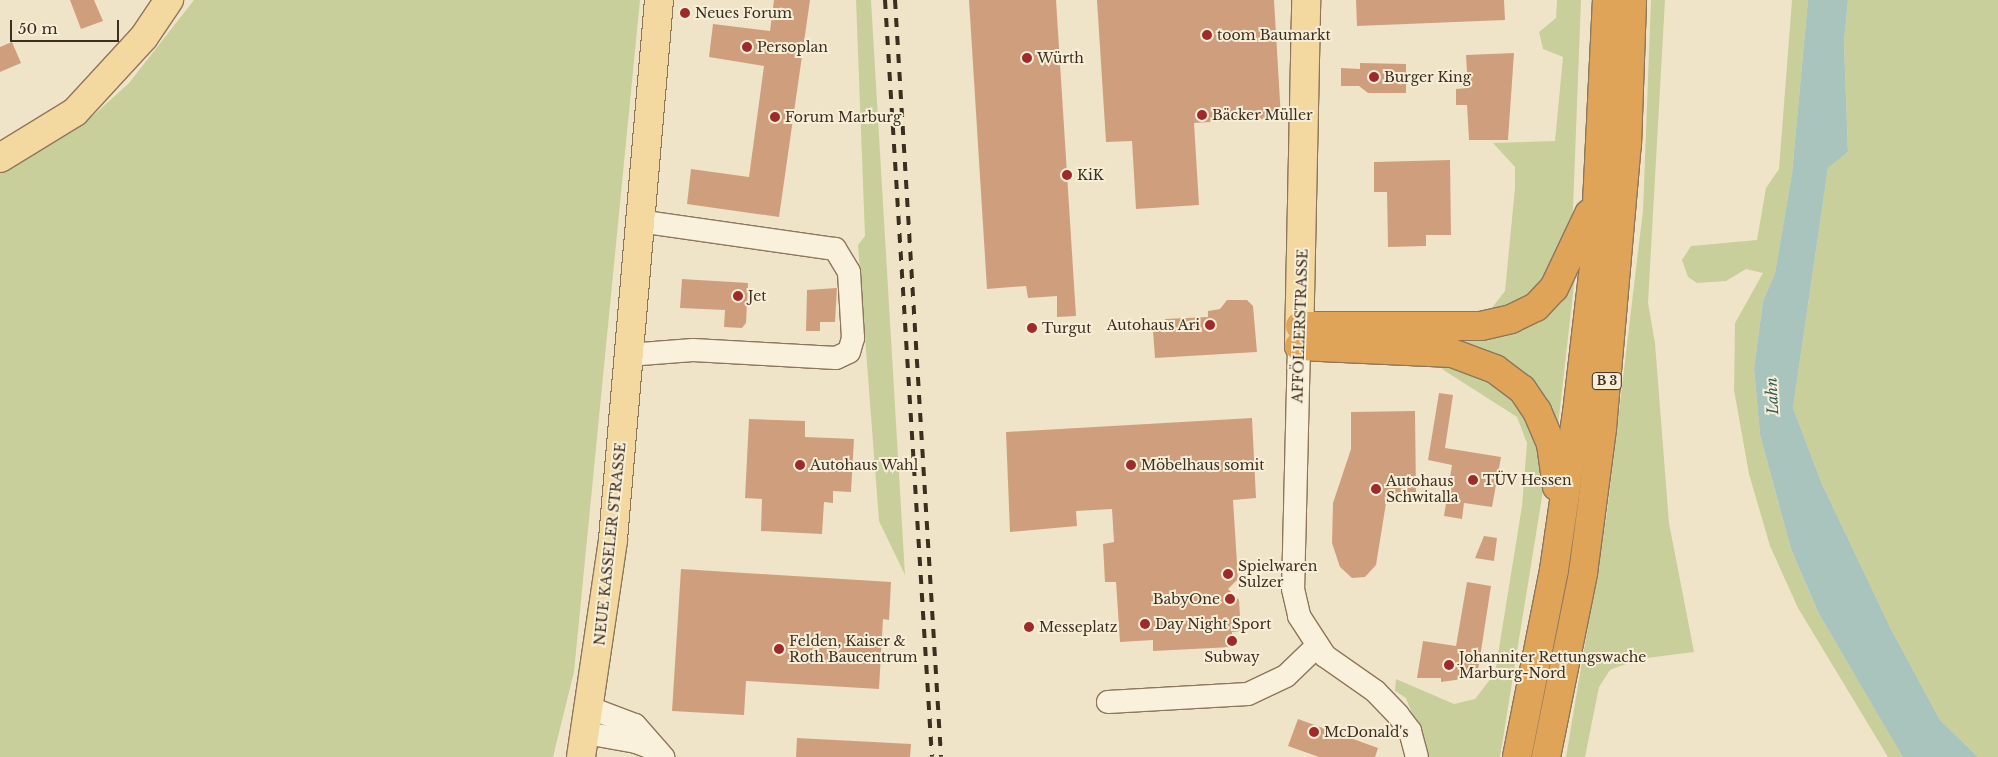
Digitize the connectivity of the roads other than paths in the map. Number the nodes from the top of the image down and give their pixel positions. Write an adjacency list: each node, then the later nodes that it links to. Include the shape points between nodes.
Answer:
1 (168, 0): 6 (main road, via 144,37 75,112)
2 (659, 0): 8 (main road, NEUE KASSELER STRASSE)
3 (1306, 0): 9 (main road, AFFÖLLERSTRASSE)
4 (1607, 0): 7 (highway, B 3)
5 (1632, 0): 18 (highway, B 3, via 1627,145 1602,428 1582,573)
6 (0, 158)
7 (1597, 194): 9 (highway, via 1561,276 1544,299 1520,316 1481,326); 11 (highway, B 3, via 1594,265)
8 (638, 221): 10 (main road, NEUE KASSELER STRASSE); 10 (street, via 825,246 846,261 854,338 843,356)
9 (1299, 336): 11 (highway, via 1452,353 1508,377 1537,411 1551,444); 12 (street, AFFÖLLERSTRASSE, via 1293,589 1299,616)
10 (628, 348): 14 (main road, NEUE KASSELER STRASSE, via 612,538)
11 (1561, 526): 17 (highway, B 3)
12 (1317, 646): 13 (street, via 1286,676 1248,694); 16 (street, AFFÖLLERSTRASSE, via 1338,668 1387,702 1410,732)
13 (1108, 702)
14 (586, 733): 15 (street, via 635,726)
15 (662, 755)
16 (1417, 757)
17 (1517, 757)
18 (1546, 757)

